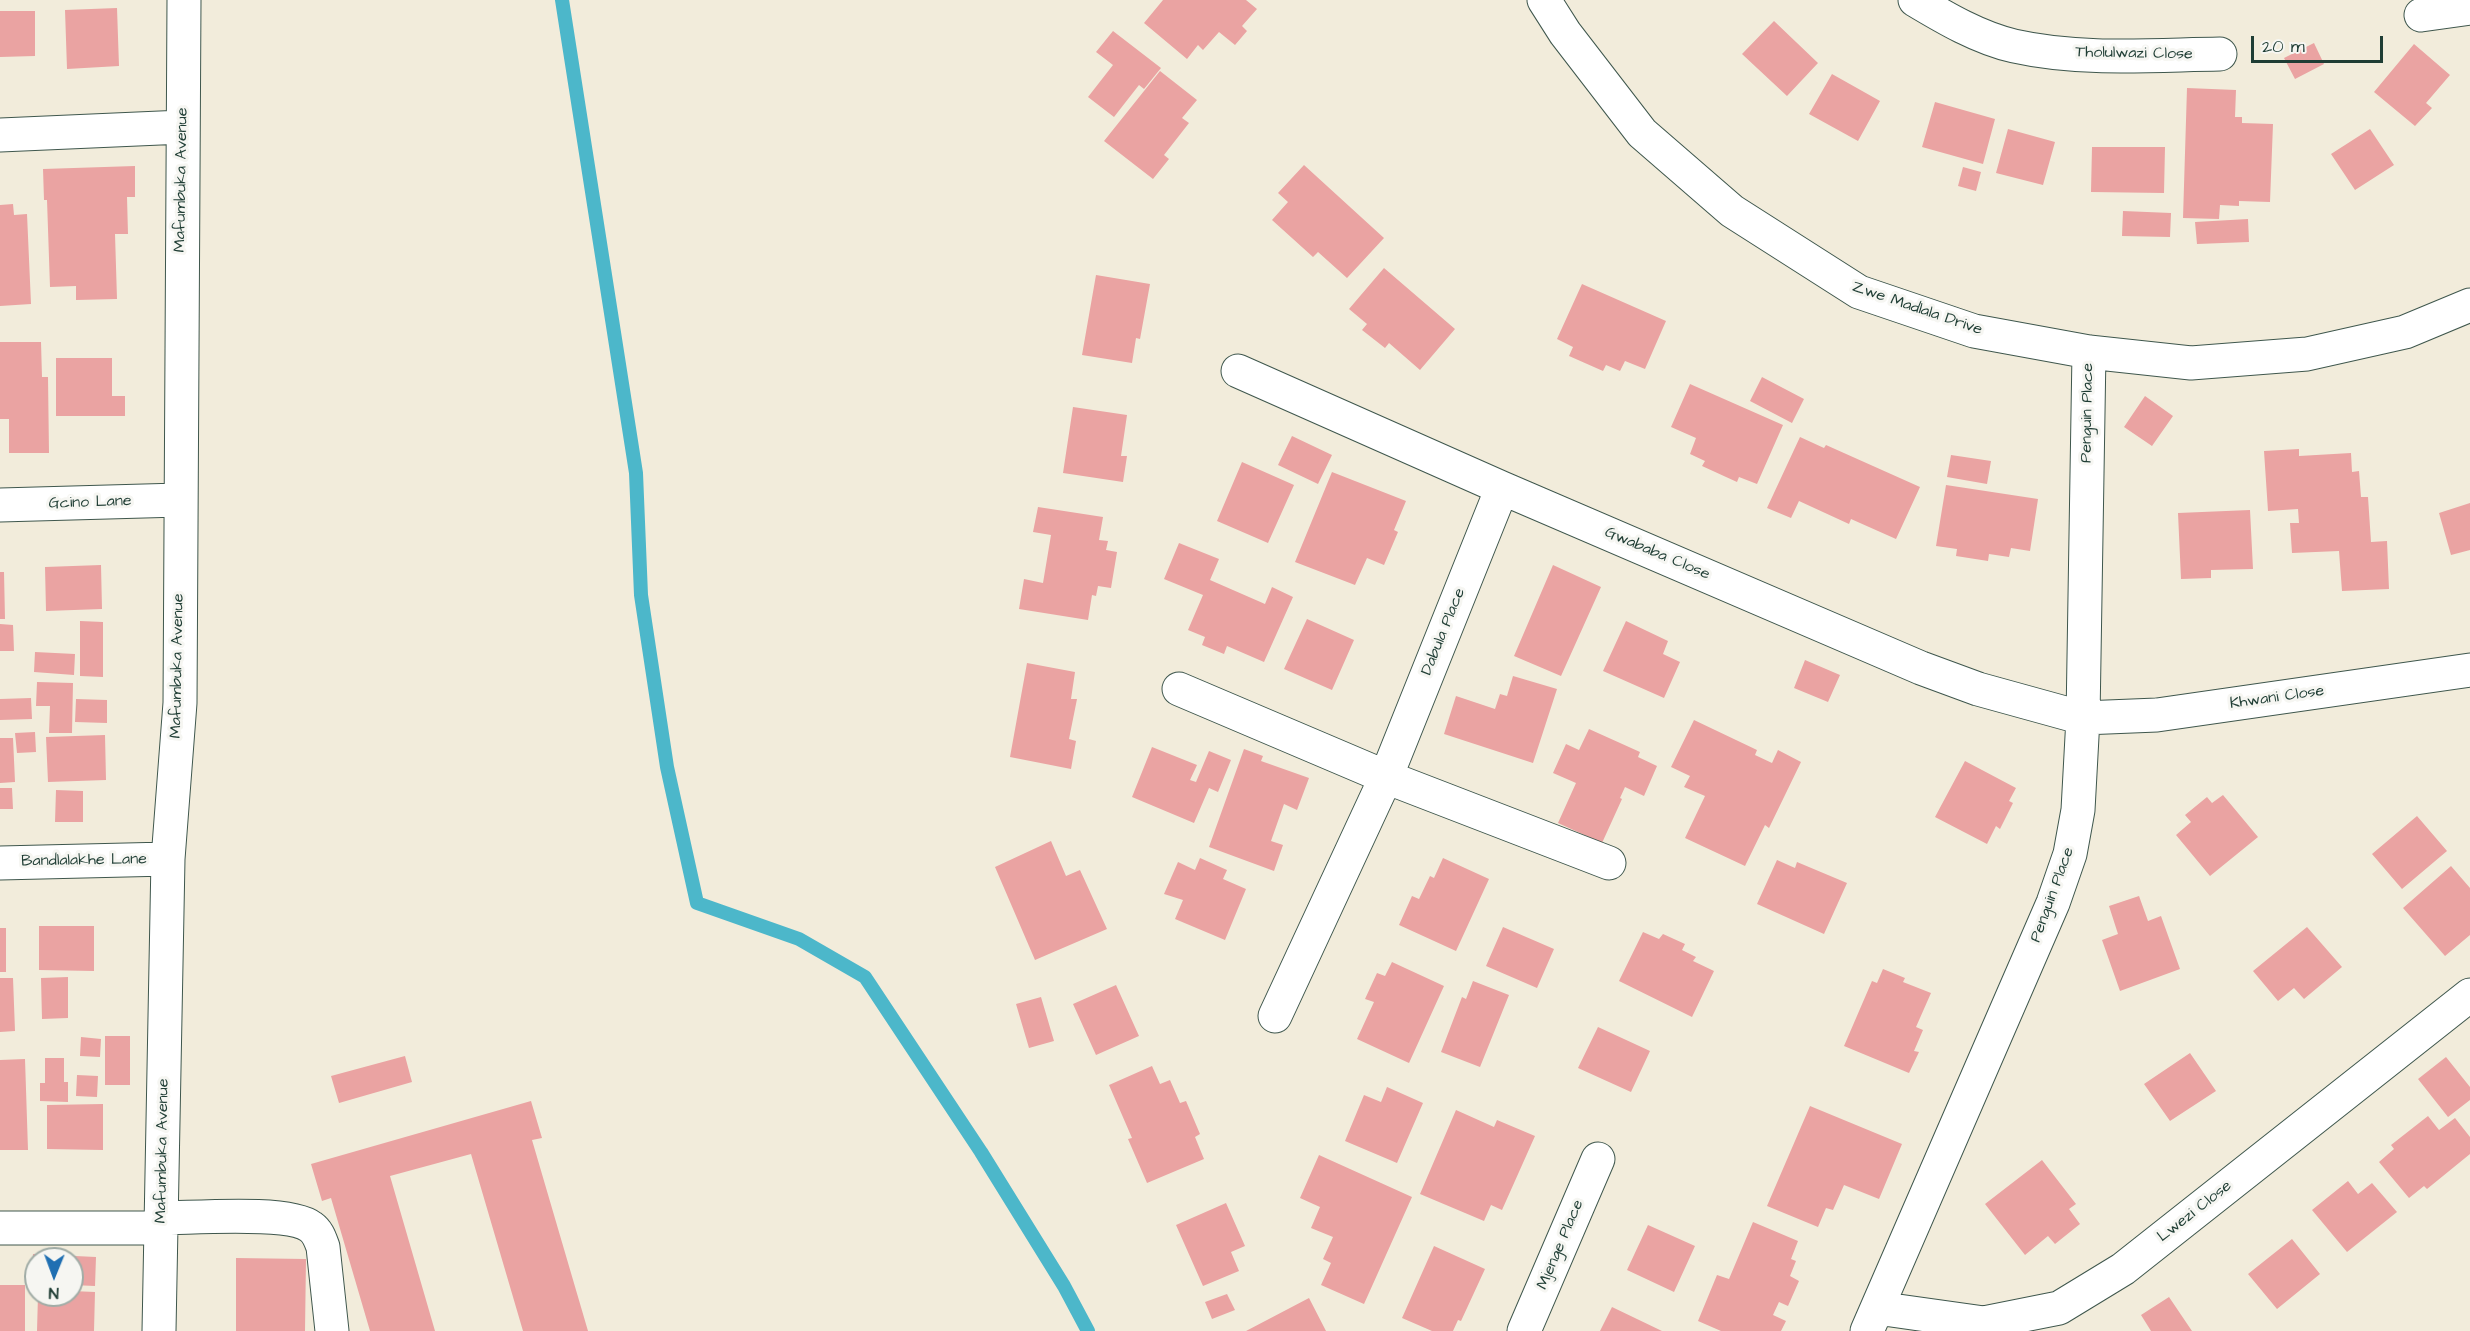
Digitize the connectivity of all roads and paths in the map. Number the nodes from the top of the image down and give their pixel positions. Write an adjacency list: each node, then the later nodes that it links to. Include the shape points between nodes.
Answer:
1 (184, 0): 7 (street, Mafumbuka Avenue)
2 (1544, 0): 10 (street, Zwe Madlala Drive, via 1642,132 1732,212 1859,292 1974,331)
3 (1915, 0): 6 (street, Tholulwazi Close, via 1950,21 2013,46 2084,56)
4 (2470, 8): 5 (street)
5 (2421, 15)
6 (2220, 54)
7 (183, 128): 8 (street); 13 (street, Mafumbuka Avenue)
8 (0, 135)
9 (2470, 305): 10 (street, Zwe Madlala Drive, via 2405,332 2307,354 2191,363)
10 (2089, 352): 17 (street, Penguin Place)
11 (1238, 371): 12 (street, Gwababa Close)
12 (1502, 488): 17 (street, Gwababa Close, via 1921,668 1978,689); 18 (street, Dabula Place)
13 (180, 500): 14 (street, Gcino Lane); 19 (street, Mafumbuka Avenue, via 180,703)
14 (0, 505)
15 (2470, 670): 17 (street, Khwani Close, via 2157,715)
16 (1179, 689): 18 (street)
17 (2083, 718): 27 (street, Penguin Place, via 2078,810 2067,864)
18 (1386, 777): 21 (street); 23 (street, Dabula Place)
19 (168, 860): 20 (street, Bandlalakhe Lane); 25 (street, Mafumbuka Avenue)
20 (0, 863)
21 (1609, 863)
22 (2470, 995): 27 (street, Lwezi Close, via 2123,1269 2059,1308 1984,1323)
23 (1275, 1016)
24 (1598, 1159): 30 (street, Mjenge Place)
25 (161, 1223): 26 (street); 28 (street, Mafumbuka Avenue); 29 (street, via 286,1218 309,1226 323,1247)
26 (0, 1228)
27 (1872, 1320)
28 (159, 1331)
29 (332, 1331)
30 (1524, 1331)

